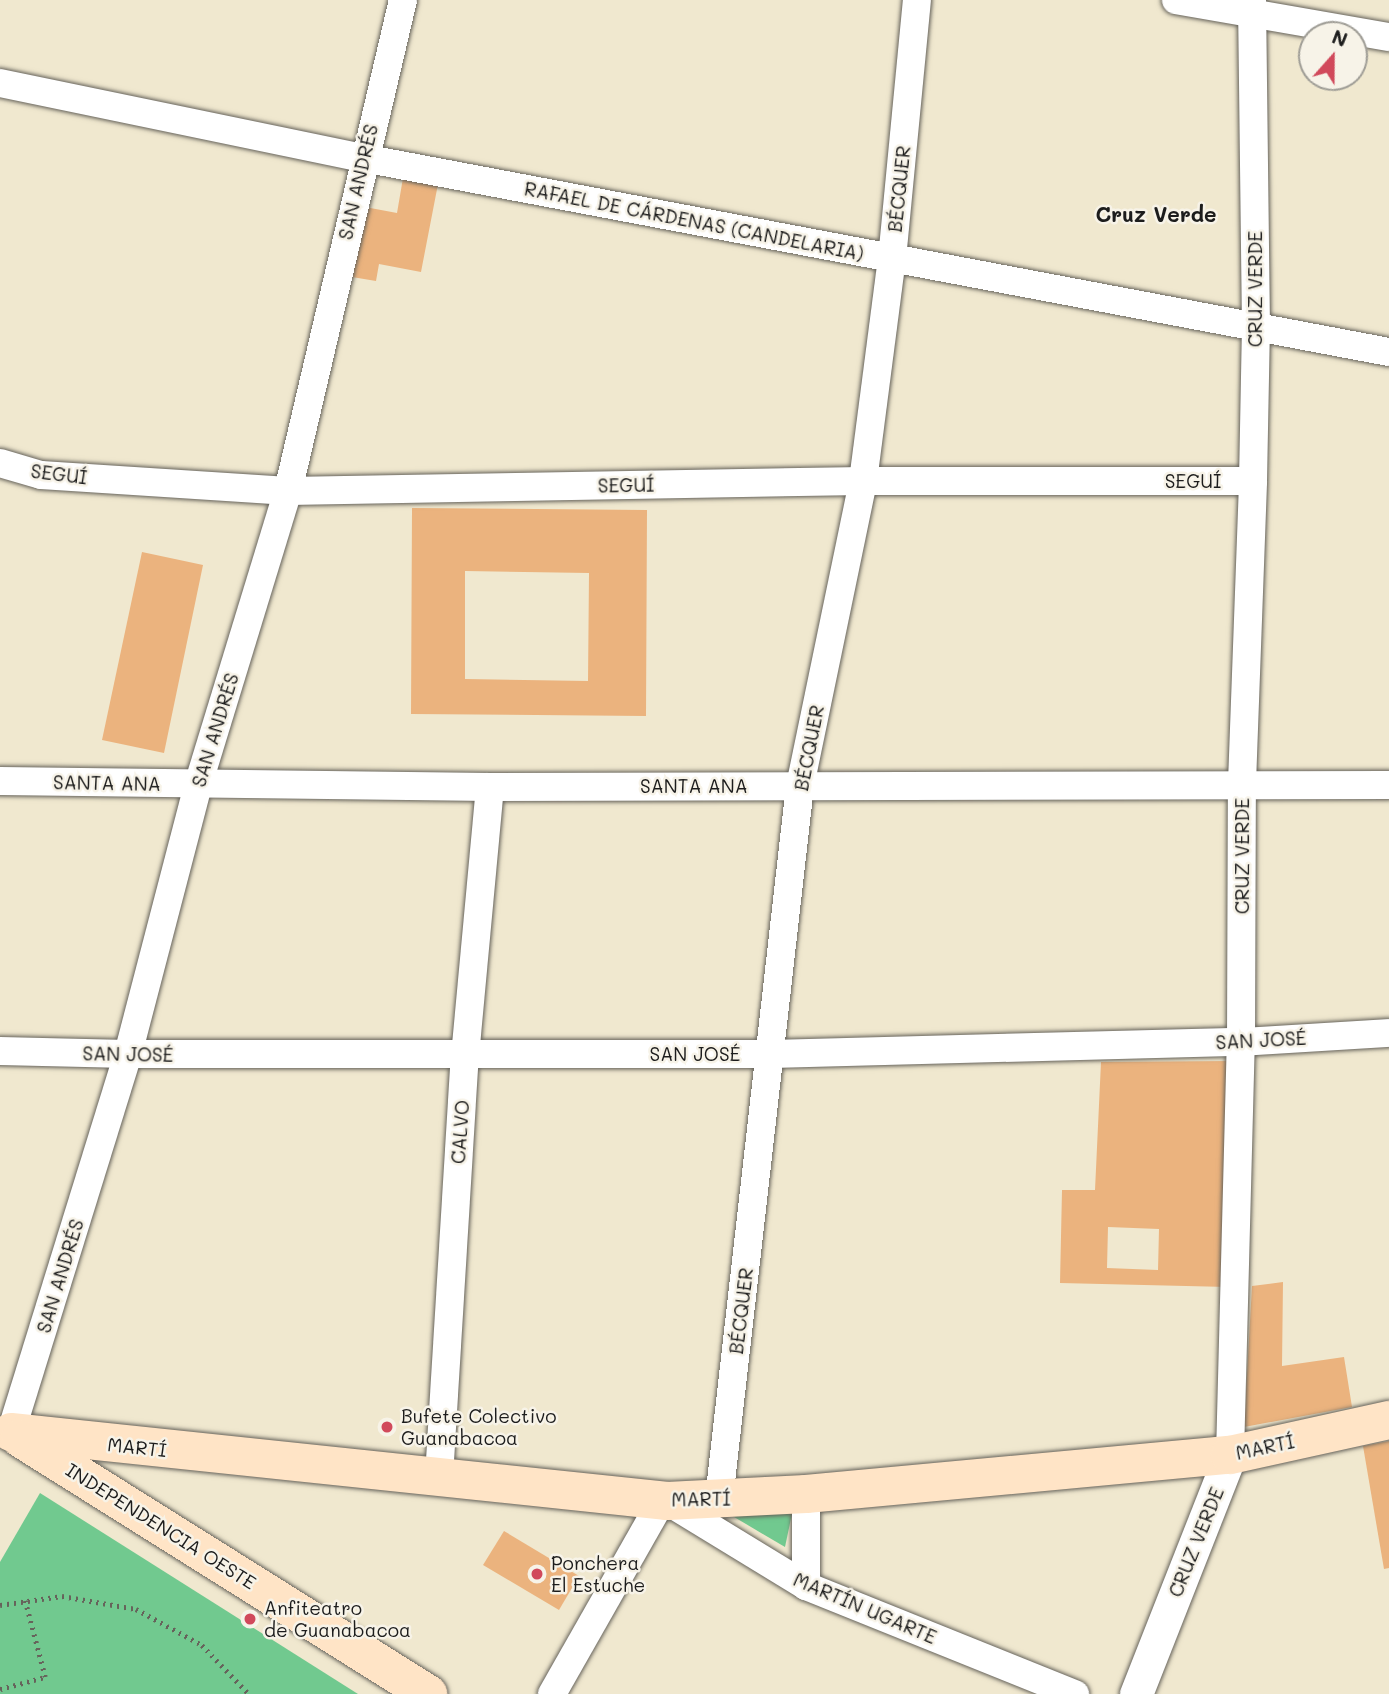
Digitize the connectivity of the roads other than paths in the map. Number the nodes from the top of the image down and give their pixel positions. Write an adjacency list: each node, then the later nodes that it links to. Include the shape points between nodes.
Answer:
1 (403, 0): 7 (street, SAN ANDRÉS)
2 (917, 0): 8 (street, BÉCQUER)
3 (1176, 0): 4 (street)
4 (1252, 6): 5 (street); 9 (street, CRUZ VERDE)
5 (1389, 37)
6 (0, 83): 7 (street, RAFAEL DE CÁRDENAS (CANDELARIA))
7 (363, 158): 8 (street, RAFAEL DE CÁRDENAS (CANDELARIA)); 14 (street, SAN ANDRÉS)
8 (892, 258): 9 (street, RAFAEL DE CÁRDENAS (CANDELARIA)); 12 (street, BÉCQUER)
9 (1256, 328): 10 (street, RAFAEL DE CÁRDENAS (CANDELARIA)); 13 (street, CRUZ VERDE)
10 (1389, 352)
11 (0, 463): 14 (street, SEGUÍ, via 41,475)
12 (863, 481): 13 (street, SEGUÍ); 14 (street, SEGUÍ); 19 (street, BÉCQUER)
13 (1253, 481): 16 (street, CRUZ VERDE)
14 (288, 491): 17 (street, SAN ANDRÉS)
15 (0, 781): 17 (street, SANTA ANA)
16 (1242, 783): 18 (street, SANTA ANA); 19 (street, SANTA ANA); 22 (street, CRUZ VERDE)
17 (198, 785): 20 (street, SANTA ANA); 25 (street, SAN ANDRÉS)
18 (1389, 785)
19 (800, 786): 20 (street, SANTA ANA); 24 (street, BÉCQUER)
20 (490, 787): 26 (street, CALVO)
21 (1389, 1033): 22 (street, SAN JOSÉ)
22 (1241, 1042): 24 (street, SAN JOSÉ); 29 (street, CRUZ VERDE)
23 (0, 1051): 25 (street, SAN JOSÉ)
24 (771, 1054): 26 (street, SAN JOSÉ); 32 (street, BÉCQUER)
25 (128, 1055): 26 (street, SAN JOSÉ); 28 (street, SAN ANDRÉS)
26 (465, 1056): 30 (street, CALVO)
27 (1389, 1420): 29 (main road, MARTÍ)
28 (4, 1437): 30 (main road, MARTÍ); 35 (main road, INDEPENDENCIA OESTE)
29 (1230, 1455): 31 (main road, MARTÍ); 38 (street, CRUZ VERDE)
30 (439, 1477): 33 (main road, MARTÍ)
31 (806, 1494): 32 (main road, MARTÍ); 34 (street)
32 (719, 1499): 33 (main road, MARTÍ)
33 (664, 1500): 34 (street, MARTÍN UGARTE); 36 (street)
34 (806, 1586): 37 (street, MARTÍN UGARTE)
35 (417, 1691)
36 (552, 1694)
37 (1075, 1694)
38 (1136, 1694)

